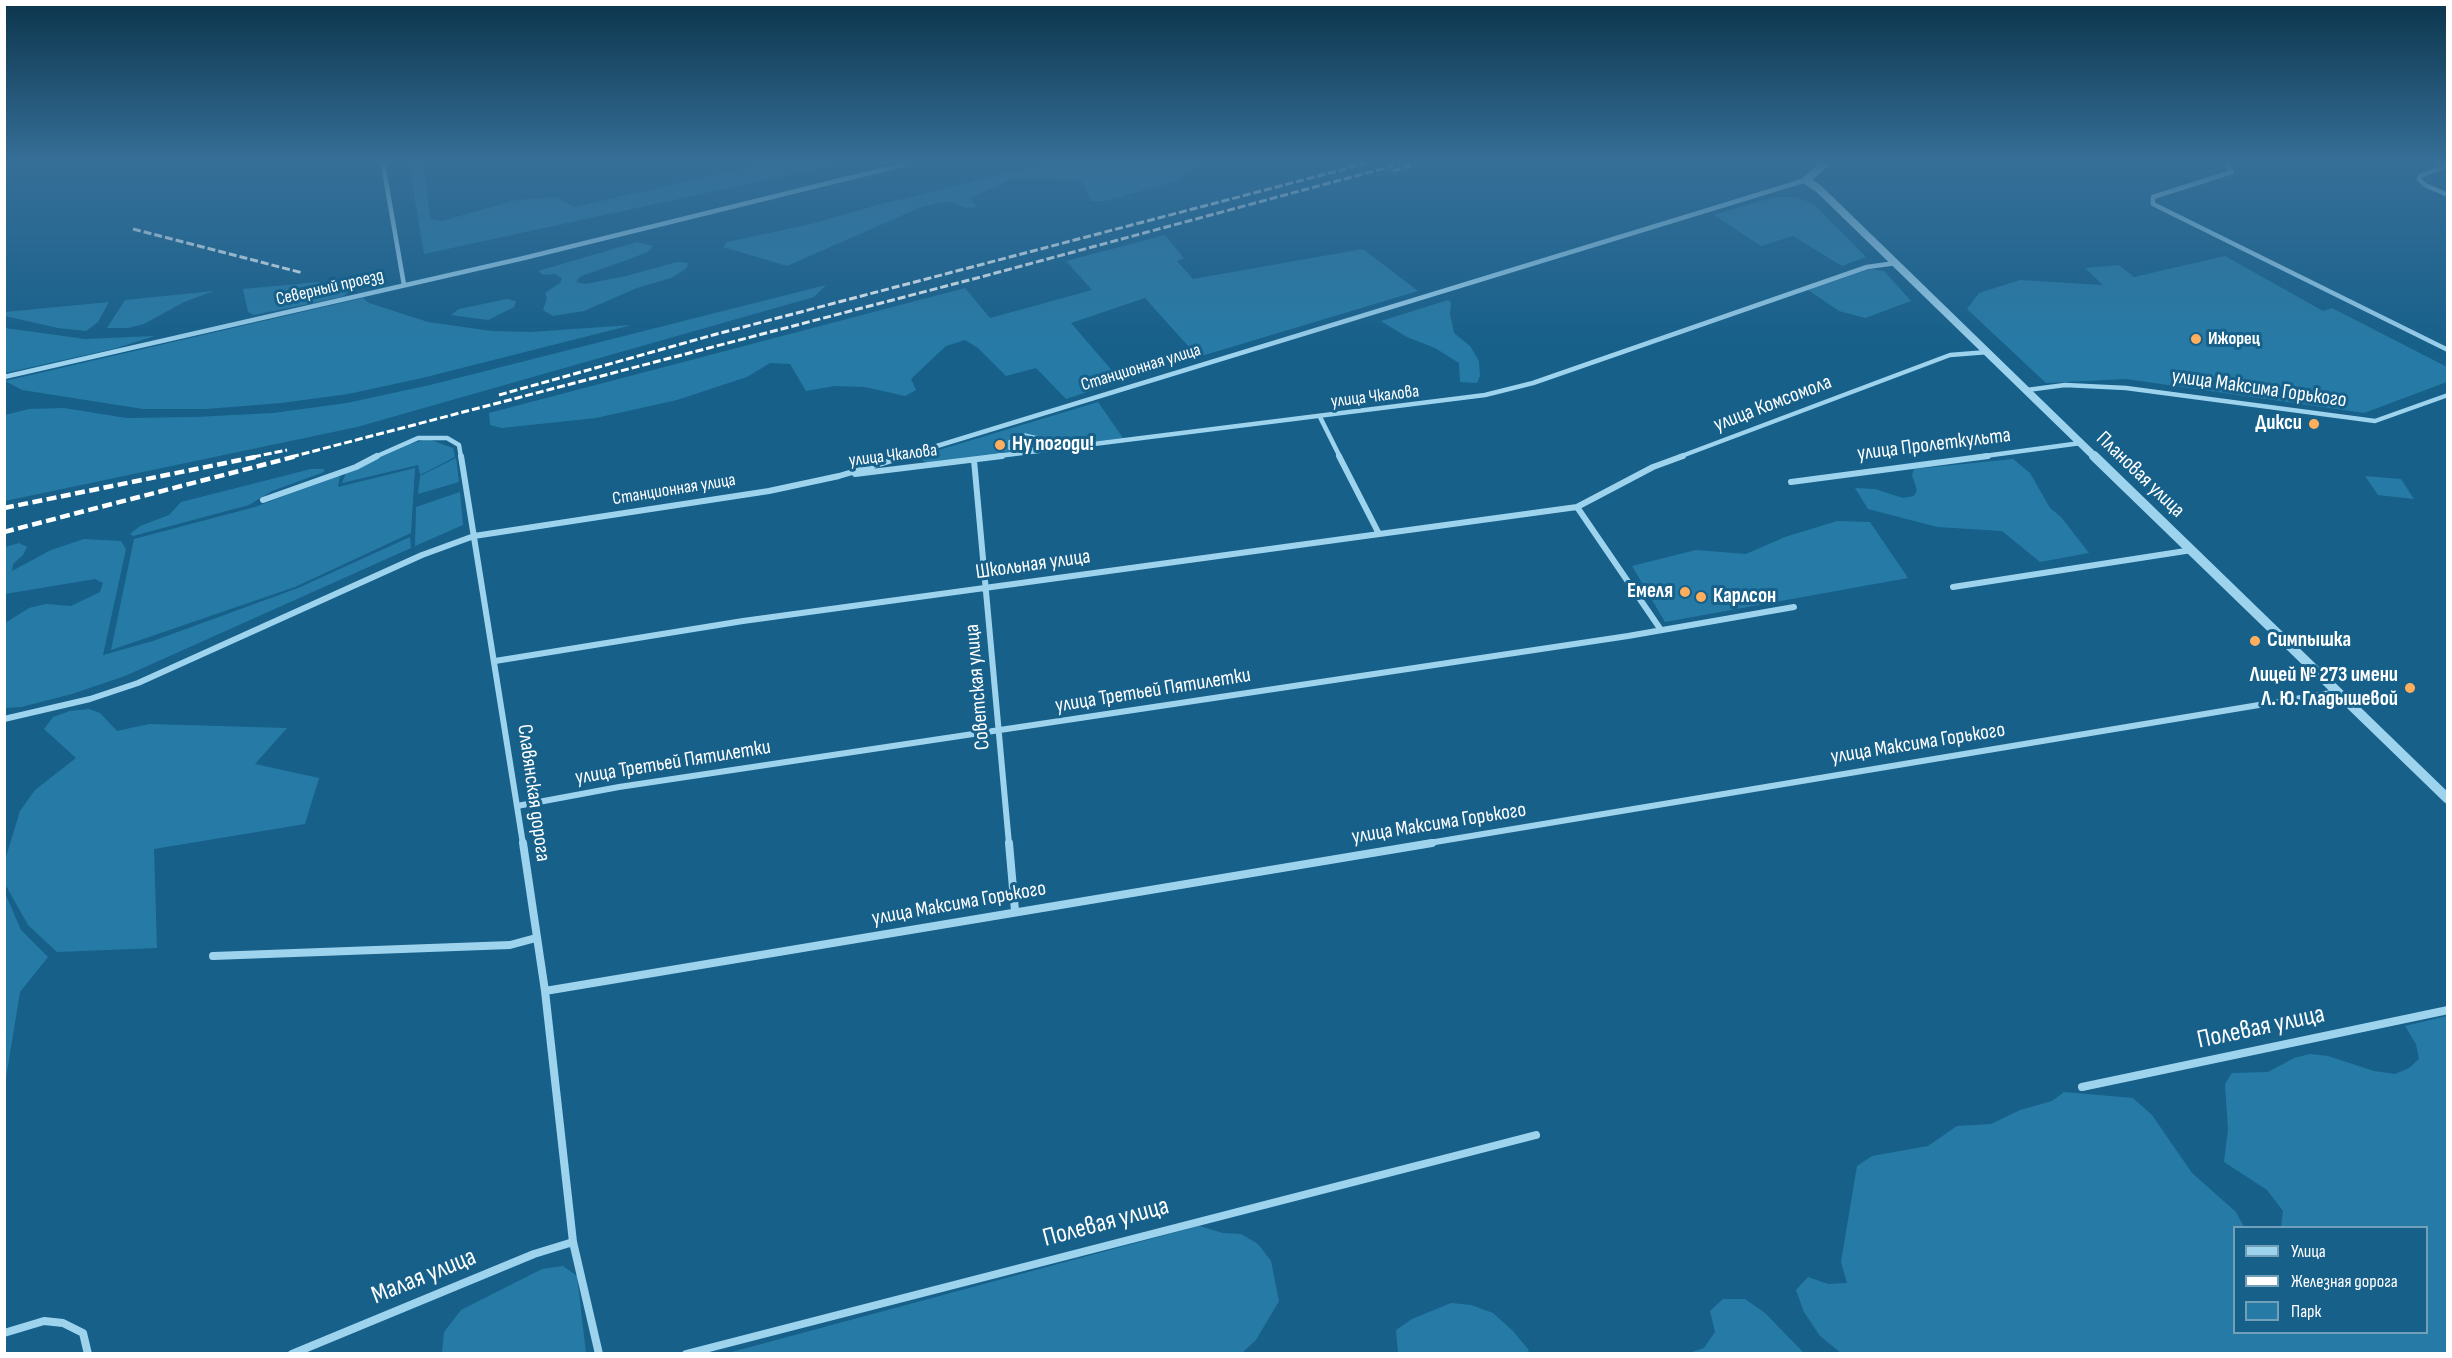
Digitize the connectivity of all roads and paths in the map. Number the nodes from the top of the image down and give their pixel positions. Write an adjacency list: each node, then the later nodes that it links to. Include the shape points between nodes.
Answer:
1 (394, 227): 7 (street)
2 (643, 227): 7 (street, Северный проезд)
3 (1651, 227): 15 (street, Станционная улица)
4 (1859, 227): 6 (street, Плановая улица)
5 (2200, 227): 8 (street)
6 (1896, 262): 9 (street, Плановая улица); 13 (street, улица Чкалова, via 1867,267 1508,390)
7 (404, 285): 10 (street, Северный проезд)
8 (2448, 350)
9 (1988, 352): 11 (street, Плановая улица); 21 (street, улица Комсомола, via 1950,355 1653,467)
10 (4, 377)
11 (2026, 390): 12 (street, улица Максима Горького, via 2065,386 2126,388 2375,422); 14 (street, Плановая улица)
12 (2448, 395)
13 (1320, 417): 16 (street, улица Чкалова); 22 (street)
14 (2082, 443): 19 (street, улица Пролеткульта); 24 (street, Плановая улица)
15 (909, 454): 17 (street, via 907,463); 18 (street, Станционная улица)
16 (974, 460): 17 (street, улица Чкалова); 26 (street, Советская улица)
17 (912, 468): 18 (street, улица Чкалова)
18 (839, 476): 23 (street, Станционная улица, via 769,491)
19 (1791, 482)
20 (263, 500): 23 (street, Славянская дорога, via 356,466 410,441 432,436 447,438 459,445)
21 (1577, 507): 22 (street, Школьная улица); 28 (street)
22 (1379, 534): 26 (street, Школьная улица)
23 (474, 536): 29 (street, Славянская дорога); 31 (street, Станционная улица, via 422,555 138,683 70,704)
24 (2193, 550): 25 (street); 30 (street, Плановая улица)
25 (1953, 587)
26 (986, 588): 29 (street, Школьная улица, via 743,621); 32 (street, Советская улица)
27 (1794, 607): 28 (street, улица Третьей Пятилетки)
28 (1661, 630): 32 (street, улица Третьей Пятилетки)
29 (495, 661): 34 (street, Славянская дорога)
30 (2338, 692): 33 (street, Плановая улица); 35 (street, улица Максима Горького)
31 (4, 718)
32 (999, 731): 34 (street, улица Третьей Пятилетки, via 619,787); 35 (street, Советская улица)
33 (2448, 798)
34 (517, 806): 36 (street, Славянская дорога)
35 (1015, 911): 38 (street, улица Максима Горького)
36 (536, 938): 37 (street, via 510,945); 38 (street, Славянская дорога)
37 (213, 956)
38 (545, 991): 42 (street, Славянская дорога)
39 (2448, 1010): 40 (street, Полевая улица)
40 (2082, 1088)
41 (1536, 1135): 47 (street, Полевая улица)
42 (573, 1242): 45 (street, Малая улица, via 534,1254); 46 (street, Славянская дорога)
43 (4, 1333): 44 (street, via 44,1321 63,1323 83,1333)
44 (88, 1353)
45 (292, 1353)
46 (599, 1353)
47 (686, 1353)

